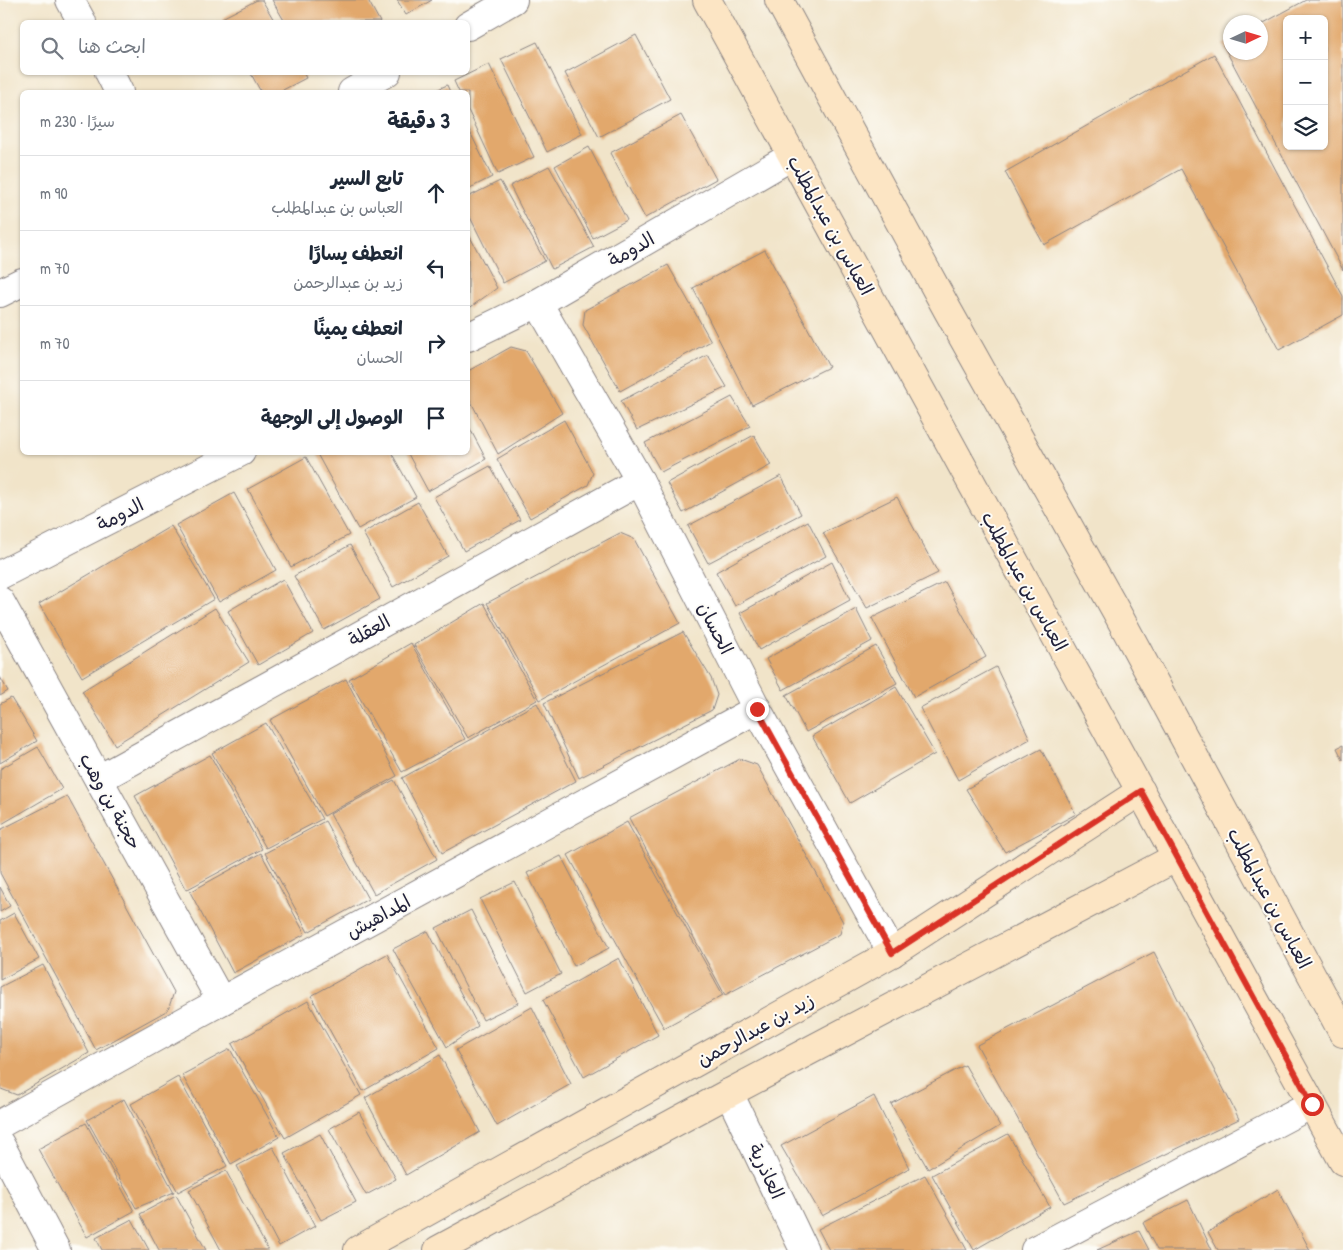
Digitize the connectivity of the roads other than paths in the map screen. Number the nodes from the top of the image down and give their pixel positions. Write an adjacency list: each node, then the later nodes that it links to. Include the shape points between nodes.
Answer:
1 (70, 0): 5 (street)
2 (514, 0): 6 (street)
3 (707, 0): 11 (street, العباس بن عبدالمطلب)
4 (779, 0): 27 (street, العباس بن عبدالمطلب, via 1116,611)
5 (81, 20)
6 (470, 25)
7 (110, 75): 9 (street)
8 (382, 75): 10 (street)
9 (118, 90)
10 (356, 90)
11 (792, 156): 14 (street, الدومة); 23 (street, العباس بن عبدالمطلب)
12 (20, 283): 13 (street)
13 (0, 293)
14 (538, 303): 15 (street, الدومة); 18 (street, الحسان)
15 (470, 336)
16 (229, 455): 17 (street, الدومة)
17 (212, 459): 19 (street, الدومة)
18 (640, 481): 21 (street, الحسان); 22 (street, العقلة)
19 (0, 575)
20 (0, 600): 22 (street, حجنة بن وهب)
21 (757, 709): 25 (street, الحسان); 26 (street, المداهيش)
22 (99, 780): 26 (street, حجنة بن وهب)
23 (1141, 791): 24 (street, العباس بن عبدالمطلب); 25 (street, زيد بن عبدالرحمن)
24 (1177, 857): 28 (street); 29 (street, العباس بن عبدالمطلب)
25 (892, 953): 37 (street, زيد بن عبدالرحمن)
26 (221, 1002): 30 (street, المداهيش)
27 (1343, 1034)
28 (729, 1092): 34 (street); 39 (street, العاذرية)
29 (1312, 1104): 31 (street, العباس بن عبدالمطلب); 35 (street)
30 (0, 1124)
31 (1334, 1140): 33 (street, العباس بن عبدالمطلب)
32 (0, 1144): 36 (street)
33 (1343, 1161)
34 (466, 1243): 38 (street)
35 (1050, 1247)
36 (56, 1250)
37 (358, 1250)
38 (438, 1250)
39 (804, 1250)

